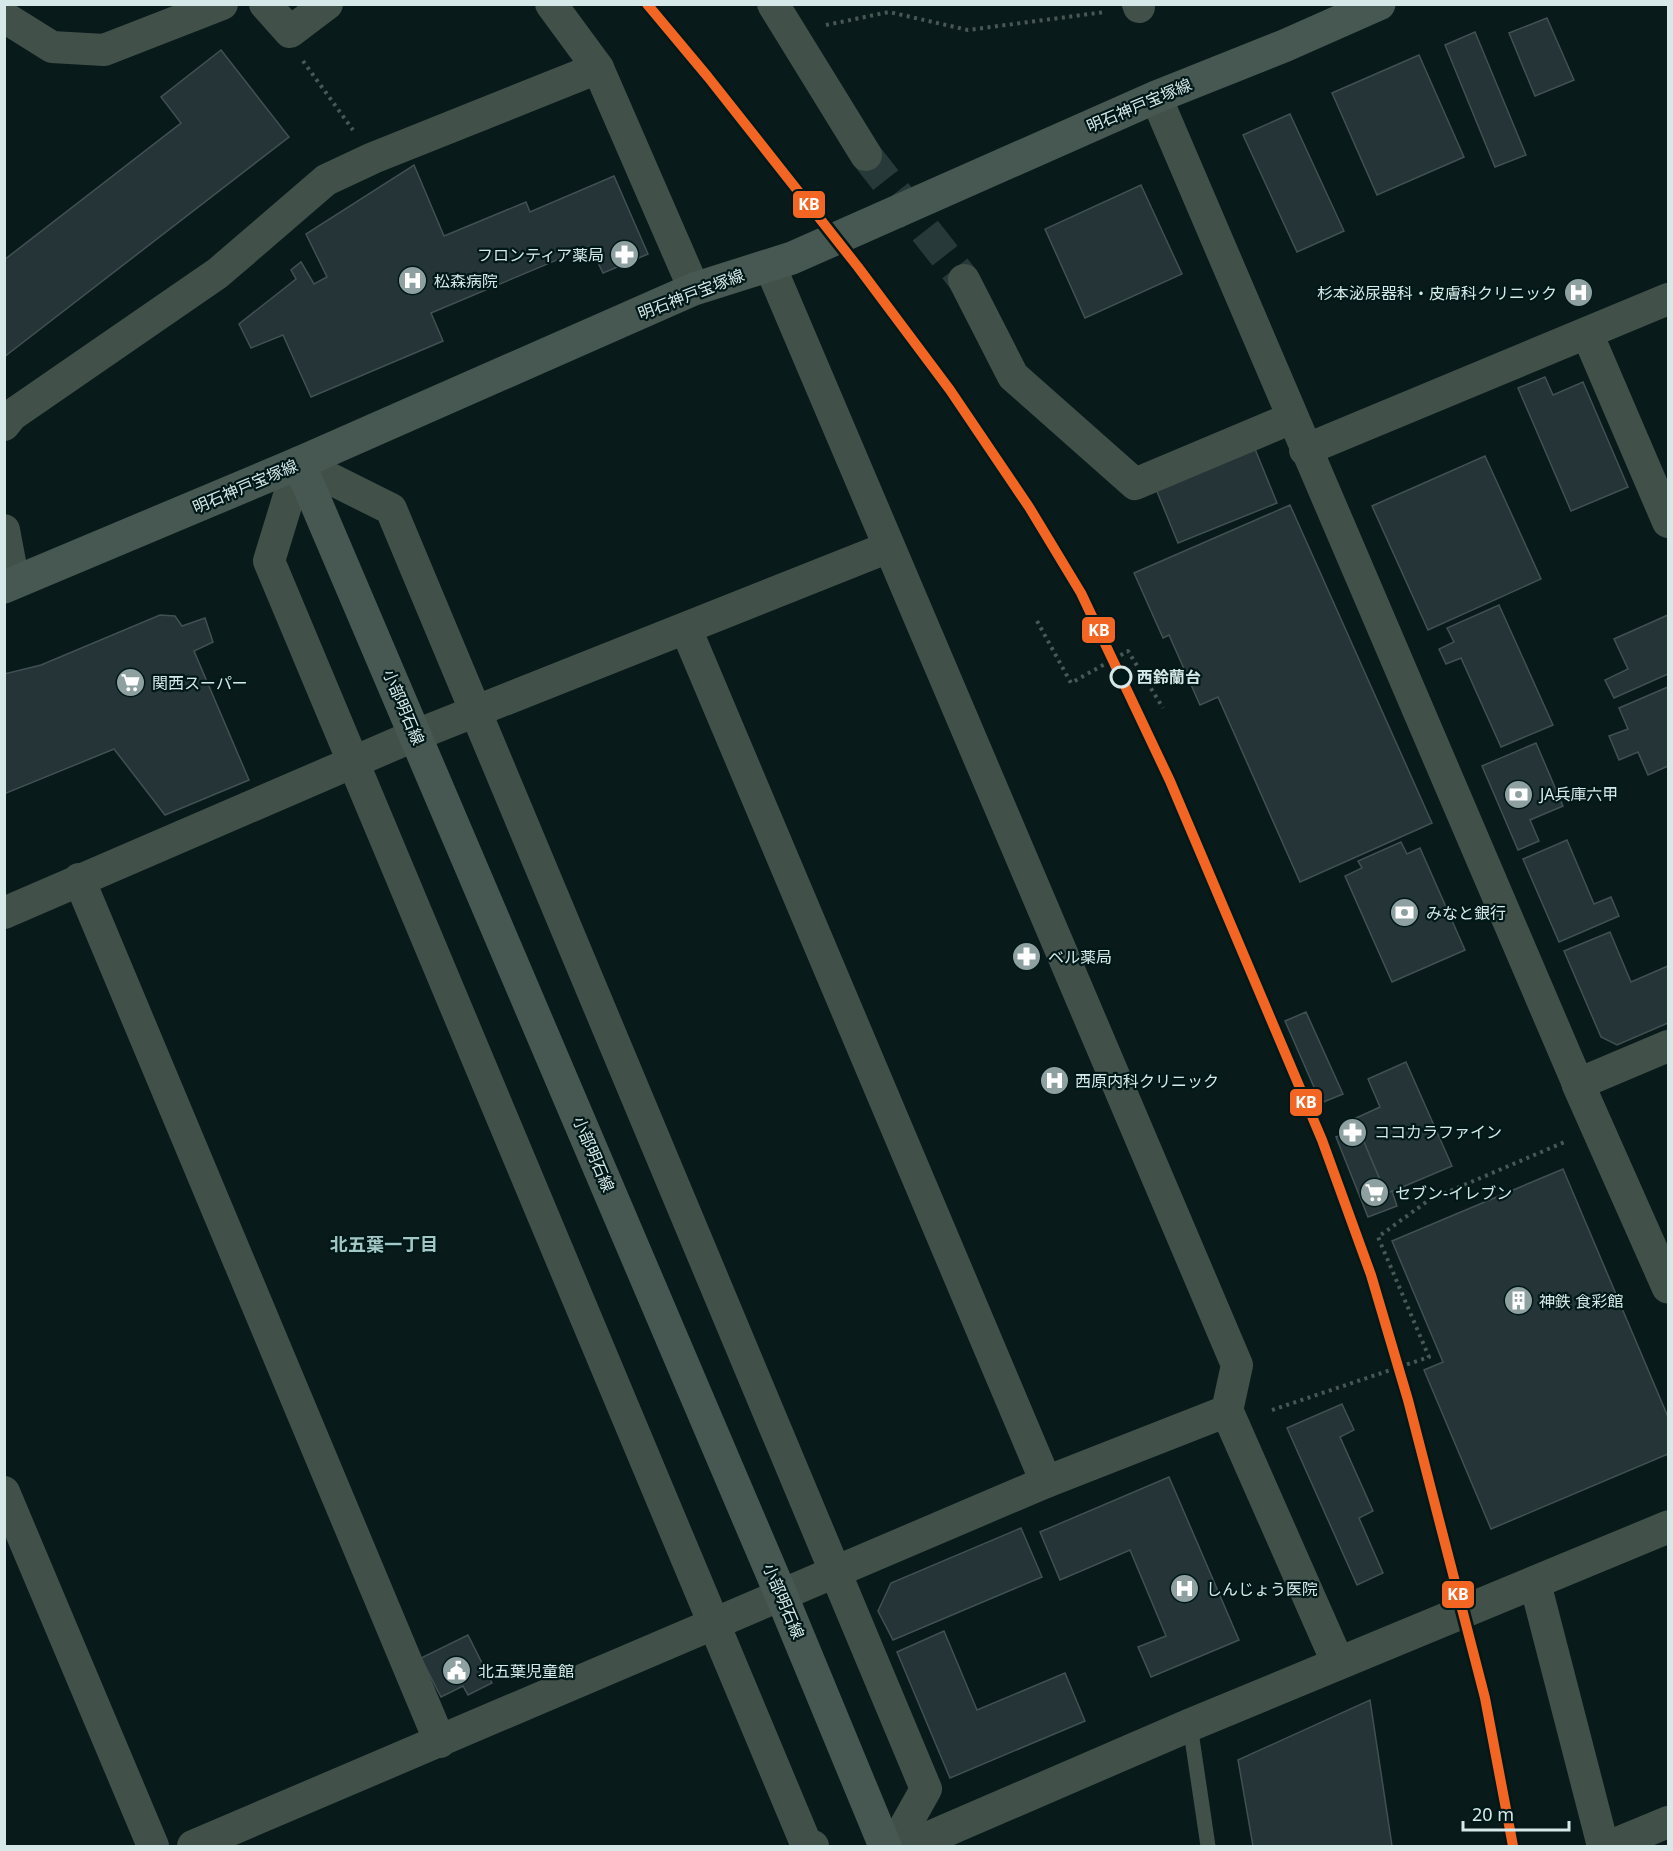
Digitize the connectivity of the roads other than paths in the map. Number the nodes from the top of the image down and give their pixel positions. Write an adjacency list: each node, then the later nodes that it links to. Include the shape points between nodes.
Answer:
1 (222, 4): 7 (street, via 104,50 52,47)
2 (264, 4): 3 (street, via 290,32)
3 (327, 4)
4 (551, 4): 8 (street)
5 (772, 4): 10 (street)
6 (1379, 4): 9 (main road, 明石神戸宝塚線)
7 (4, 17)
8 (598, 68): 13 (street); 17 (street, via 326,180 218,273 12,415)
9 (1156, 98): 11 (main road, 明石神戸宝塚線); 16 (street)
10 (866, 154)
11 (781, 262): 13 (main road, 明石神戸宝塚線); 22 (street)
12 (964, 280): 16 (street, via 1013,376 1135,484)
13 (694, 289): 19 (main road, 明石神戸宝塚線)
14 (1668, 298): 15 (street)
15 (1587, 333): 18 (street); 20 (street)
16 (1292, 418): 18 (street)
17 (4, 425)
18 (1305, 450): 31 (street)
19 (299, 463): 23 (main road, 明石神戸宝塚線); 25 (street, via 391,509); 26 (main road, 小部明石線); 27 (street, via 269,561)
20 (1668, 522)
21 (4, 530): 23 (street)
22 (889, 547): 24 (street); 33 (street, via 1237,1365)
23 (9, 585)
24 (686, 629): 25 (street); 34 (street)
25 (476, 711): 26 (street); 37 (street)
26 (416, 735): 27 (street); 39 (main road, 小部明石線)
27 (353, 762): 28 (street); 40 (street)
28 (79, 879): 29 (street); 43 (street)
29 (4, 913)
30 (1668, 1046): 31 (street)
31 (1578, 1084): 32 (street)
32 (1668, 1287)
33 (1227, 1411): 34 (street); 41 (street)
34 (1046, 1482): 37 (street)
35 (6, 1502): 45 (street)
36 (1668, 1527): 38 (street)
37 (835, 1574): 39 (street); 49 (street, via 926,1789)
38 (1535, 1583): 41 (street); 52 (street)
39 (782, 1596): 40 (street); 48 (main road, 小部明石線)
40 (715, 1625): 43 (street); 47 (street, via 807,1846)
41 (1338, 1663): 42 (street)
42 (1190, 1725): 50 (street); 51 (lane)
43 (440, 1742): 46 (street)
44 (1668, 1822): 53 (street)
45 (153, 1846)
46 (193, 1846)
47 (813, 1846)
48 (885, 1846)
49 (894, 1846)
50 (910, 1846)
51 (1208, 1846)
52 (1602, 1846)
53 (1610, 1846)

